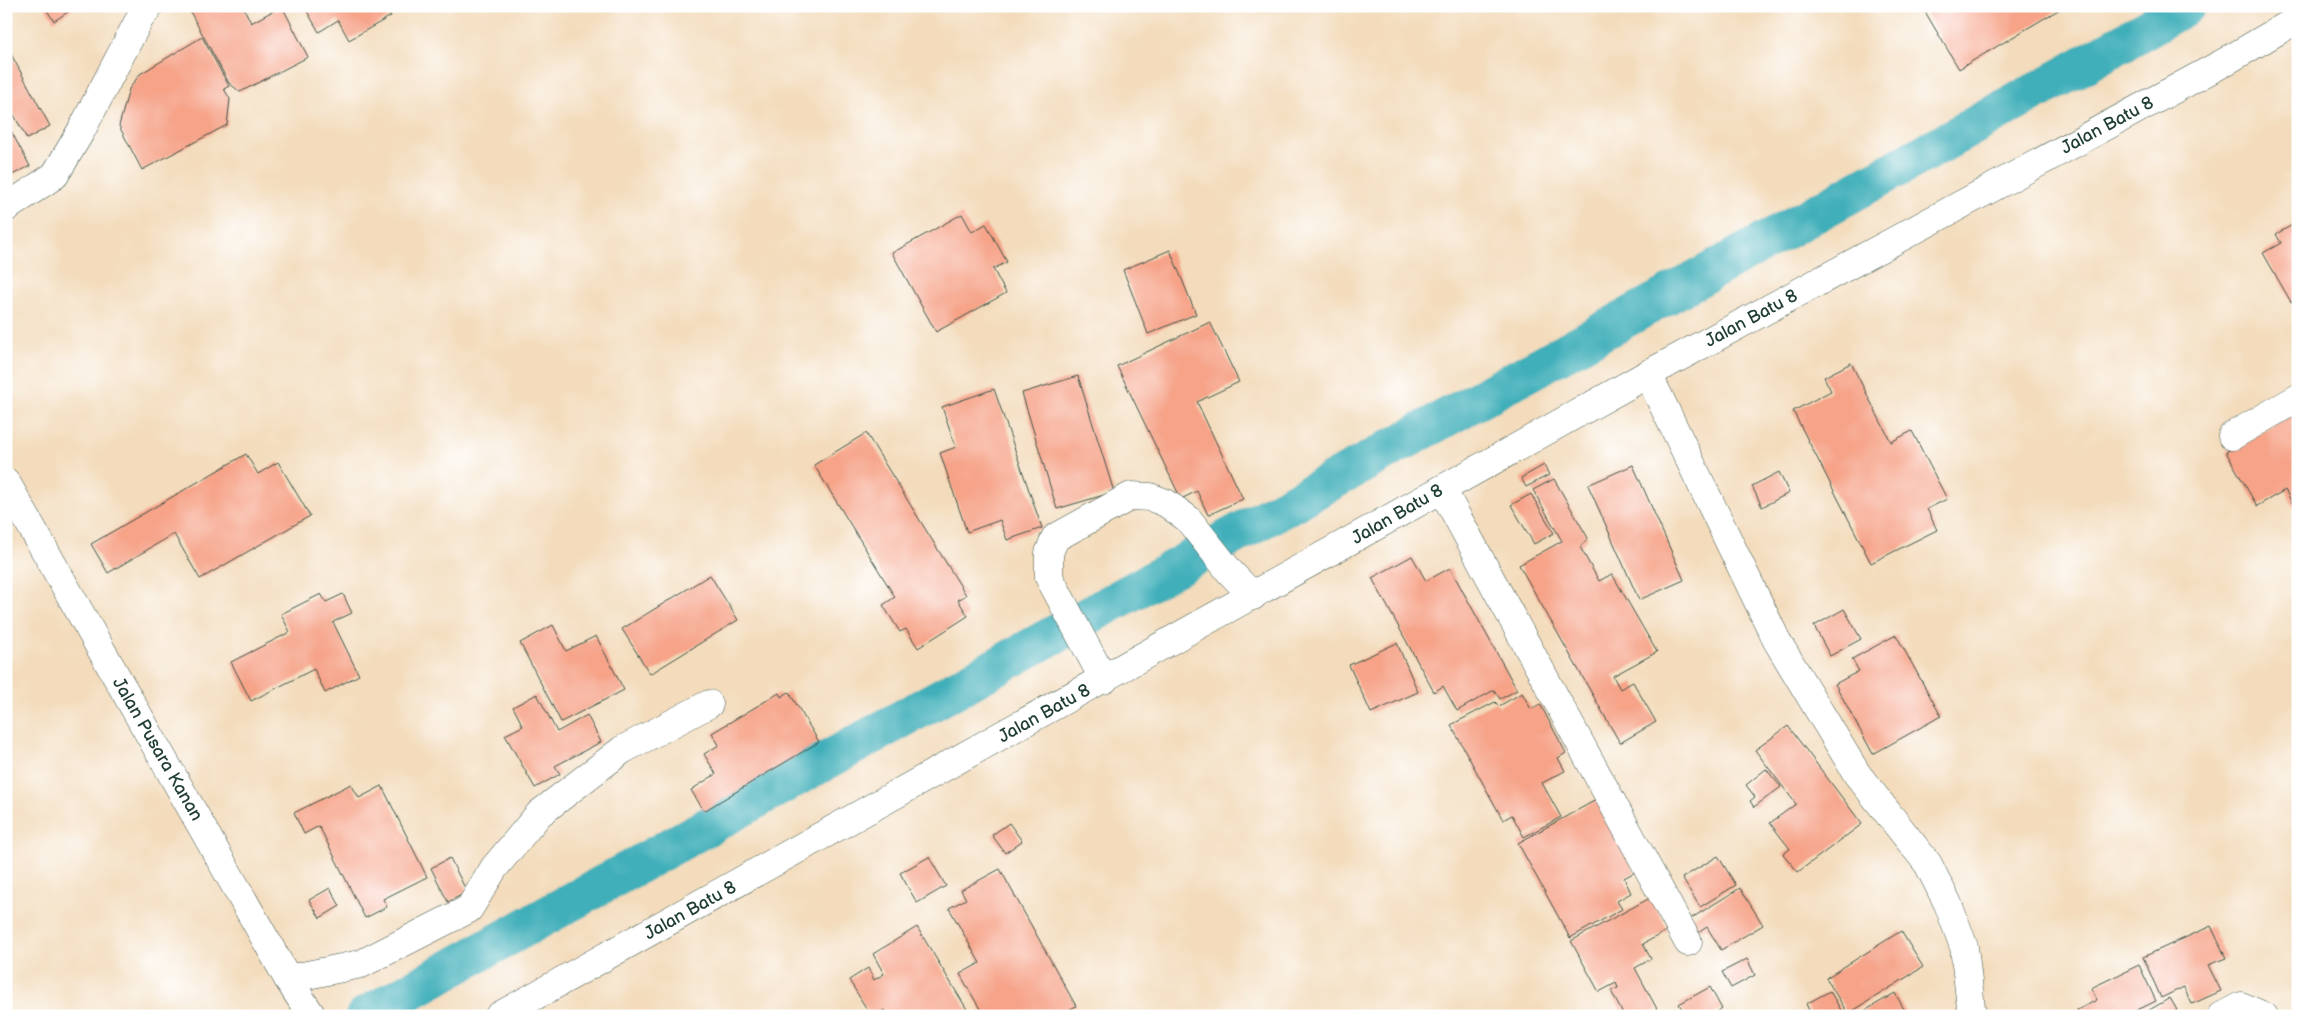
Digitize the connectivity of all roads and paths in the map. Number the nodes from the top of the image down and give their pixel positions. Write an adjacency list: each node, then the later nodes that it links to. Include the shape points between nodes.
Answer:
1 (149, 6): 3 (street, via 55,174)
2 (2298, 19): 4 (street, Jalan Batu 8)
3 (6, 208)
4 (1648, 374): 8 (street, Jalan Batu 8); 16 (street, via 1777,641 1857,774 1928,864 1964,947)
5 (2298, 398): 6 (street)
6 (2232, 436)
7 (6, 482): 13 (street, Jalan Pusara Kanan)
8 (1442, 489): 9 (street, Jalan Batu 8); 12 (street)
9 (1253, 596): 10 (street, Jalan Batu 8); 10 (street, via 1188,520 1166,503 1150,497 1131,496 1055,538 1049,553 1049,577)
10 (1104, 680): 15 (street, Jalan Batu 8)
11 (710, 704): 13 (street, via 622,750 539,814 494,868 469,909 361,964)
12 (1688, 942)
13 (288, 979): 14 (street, Jalan Pusara Kanan)
14 (310, 1013)
15 (499, 1016)
16 (1972, 1016)
17 (2222, 1016): 18 (street, via 2241,1006)
18 (2264, 1016)

